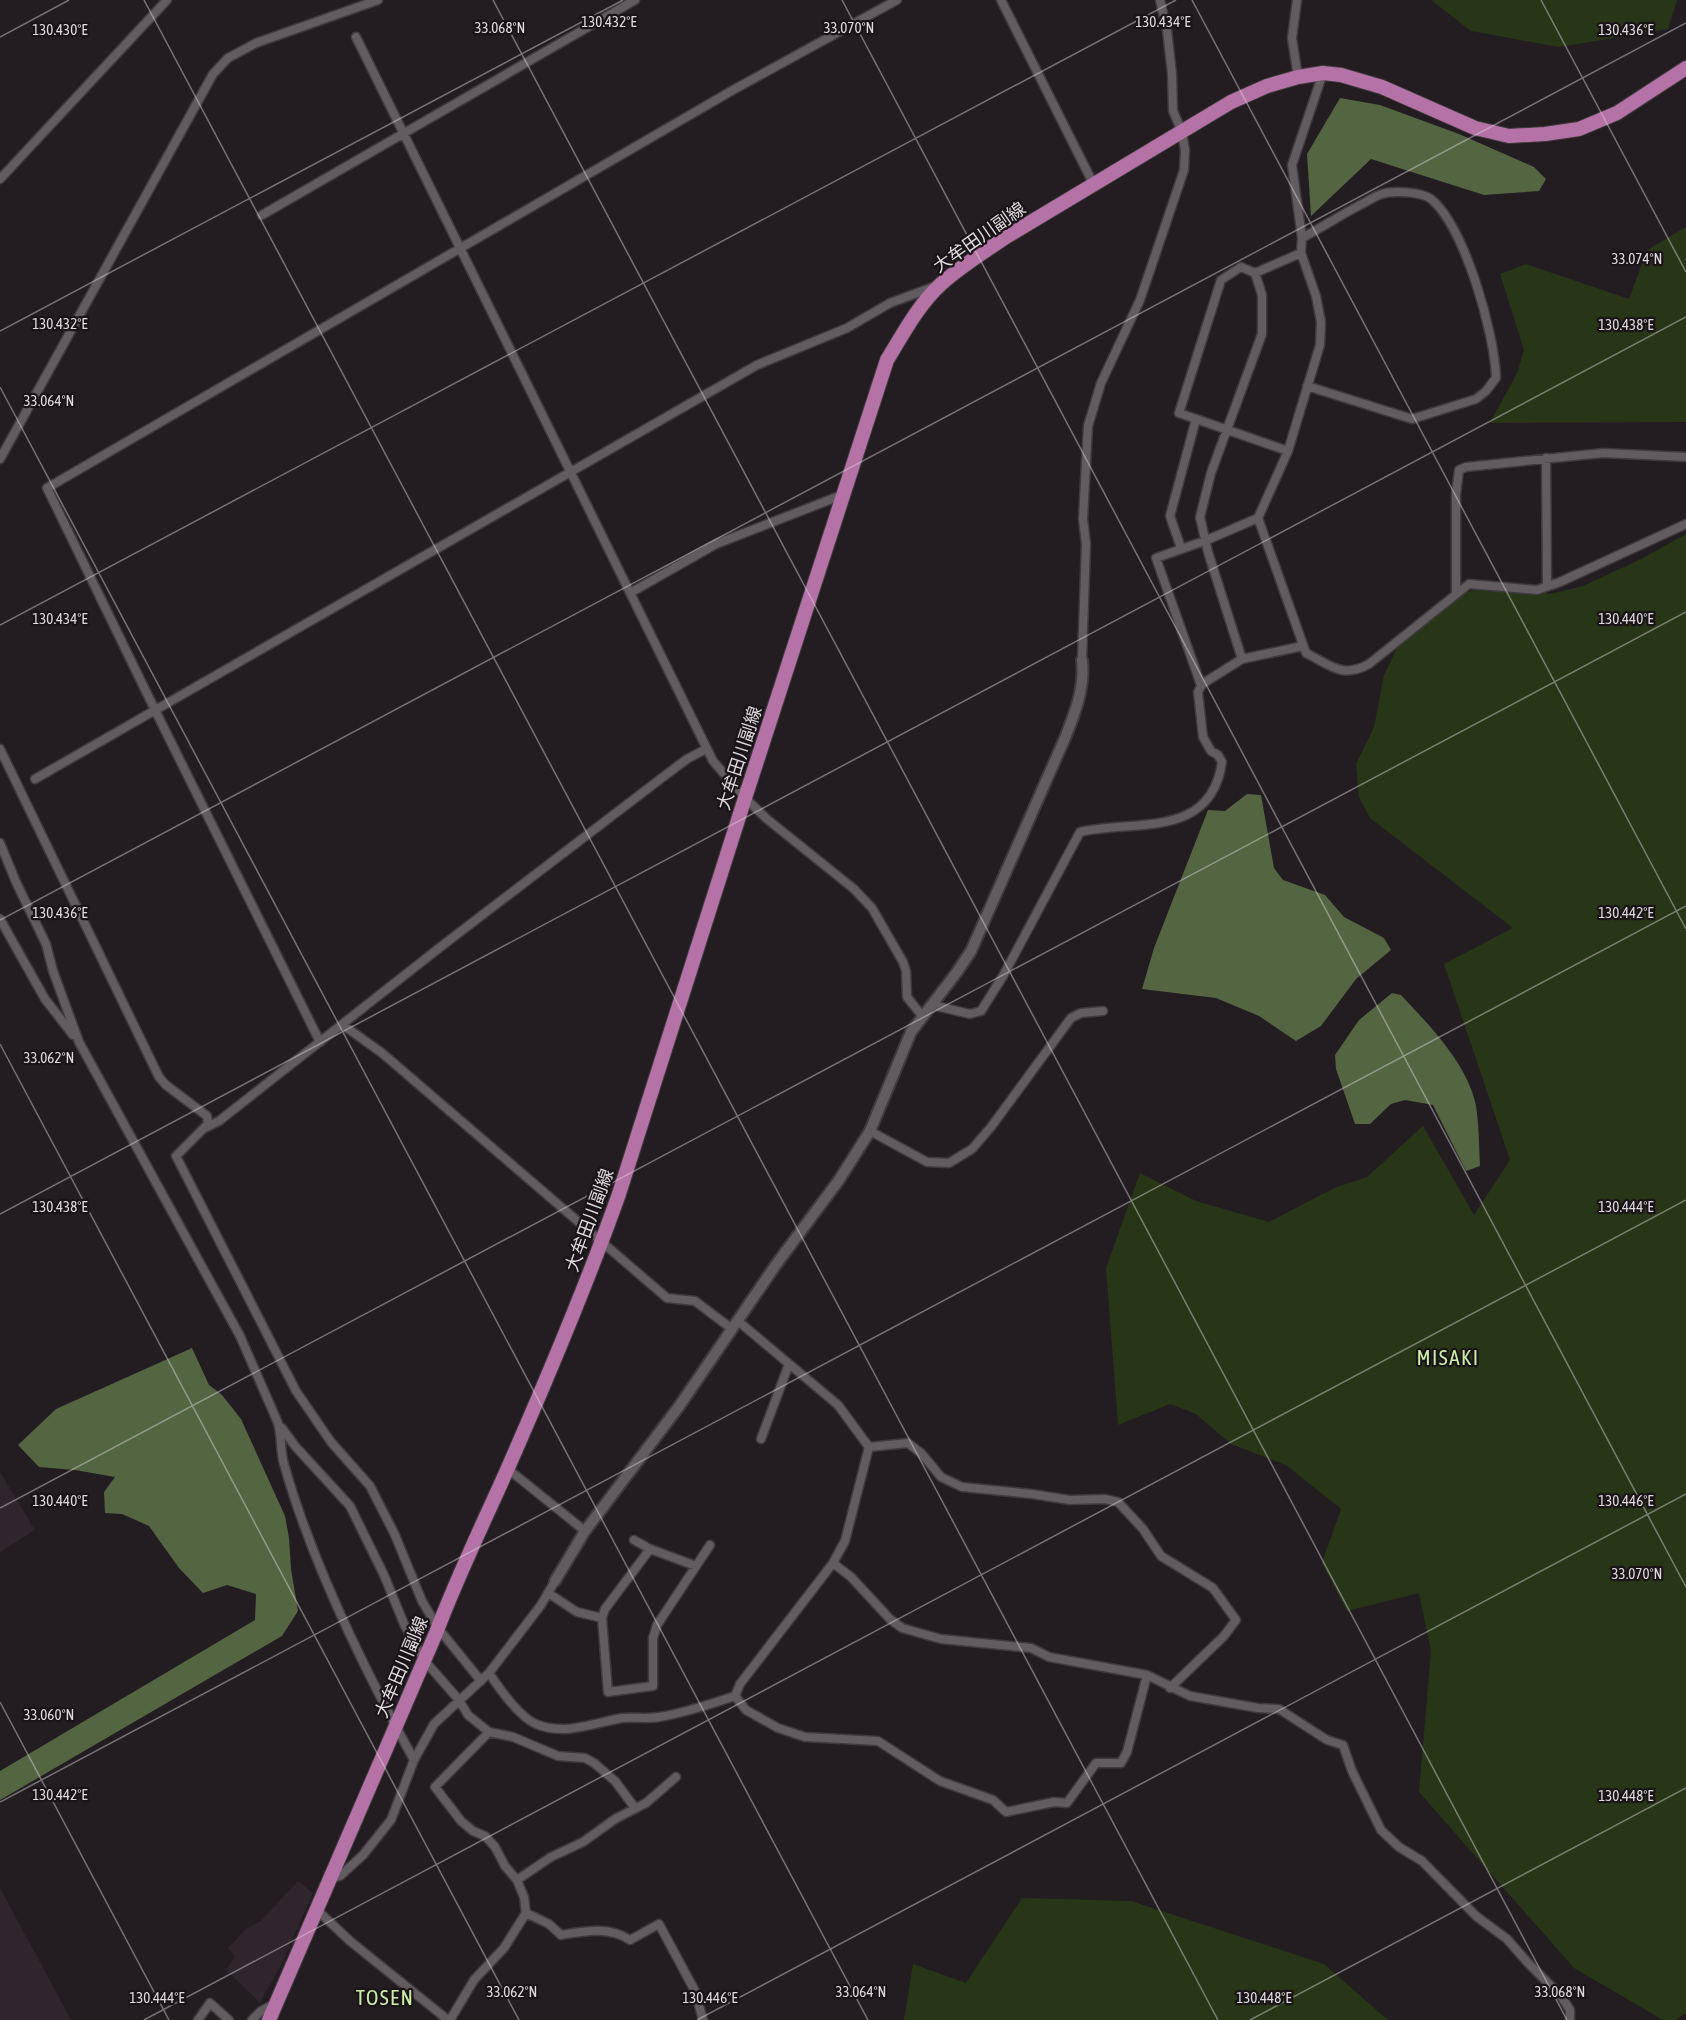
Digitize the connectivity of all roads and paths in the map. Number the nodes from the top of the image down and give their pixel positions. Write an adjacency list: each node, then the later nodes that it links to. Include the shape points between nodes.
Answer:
1 (167, 0): 14 (street)
2 (378, 0): 28 (street, via 256,43 228,58 213,74)
3 (635, 0): 13 (street)
4 (897, 0): 18 (street)
5 (1001, 0): 15 (street)
6 (1160, 0): 12 (street, via 1167,30 1173,111)
7 (1297, 0): 11 (street, via 1292,38)
8 (356, 37): 13 (street)
9 (1686, 68): 10 (main road, 大牟田川副線, via 1617,113 1580,129 1509,135 1475,128 1382,87)
10 (1323, 73): 11 (main road, 大牟田川副線); 17 (street, via 1292,165)
11 (1298, 77): 12 (main road, 大牟田川副線, via 1232,102)
12 (1182, 132): 15 (main road, 大牟田川副線); 40 (street, via 1184,170 1140,300 1101,383 1088,426)
13 (404, 134): 16 (street); 18 (street)
14 (0, 179)
15 (1094, 185): 21 (main road, 大牟田川副線, via 1006,237)
16 (262, 215)
17 (1302, 238): 19 (street); 22 (street, via 1383,193 1407,192 1429,197 1442,210 1462,246 1481,301 1496,365 1496,378 1476,399 1412,419)
18 (460, 249): 29 (street); 42 (street, via 47,488)
19 (1301, 253): 20 (street); 22 (street, via 1322,322 1320,345)
20 (1255, 273): 23 (street, via 1240,267 1221,280 1179,413); 24 (street, via 1262,295 1262,334)
21 (940, 285): 29 (street, via 890,303 847,328 757,365); 30 (main road, 大牟田川副線, via 912,319 887,360)
22 (1307, 386): 25 (street)
23 (1196, 419): 24 (street); 34 (street, via 1170,516)
24 (1227, 430): 25 (street); 33 (street, via 1200,517)
25 (1288, 452): 31 (street)
26 (1686, 457): 27 (street, via 1603,453)
27 (1546, 458): 35 (street); 37 (street, via 1459,470)
28 (0, 459)
29 (569, 471): 36 (street); 42 (street)
30 (842, 495): 36 (street, via 716,544); 46 (main road, 大牟田川副線)
31 (1258, 518): 33 (street); 38 (street)
32 (1686, 524): 35 (street)
33 (1206, 540): 34 (street); 39 (street)
34 (1182, 548): 41 (street, via 1156,558)
35 (1547, 586): 37 (street, via 1537,590 1469,584)
36 (630, 593): 44 (street)
37 (1456, 594): 38 (street, via 1357,671 1344,672 1306,652)
38 (1303, 646): 39 (street)
39 (1242, 659): 41 (street)
40 (1082, 660): 50 (street, via 1081,690 1065,738 971,951)
41 (1201, 685): 50 (street, via 1198,692 1203,736 1222,762 1220,777 1208,799 1195,811 1167,823 1080,832 981,1011 970,1014)
42 (155, 710): 45 (street); 55 (street)
43 (0, 749): 56 (street, via 159,1077 207,1116)
44 (706, 749): 46 (street); 53 (street, via 654,784)
45 (35, 779)
46 (745, 798): 52 (street, via 872,908 903,962 907,997); 58 (main road, 大牟田川副線)
47 (0, 843): 48 (street)
48 (4, 860): 54 (street, via 46,944)
49 (0, 919): 54 (street, via 45,999)
50 (932, 1005): 52 (street)
51 (1103, 1011): 57 (street, via 1071,1018 972,1149 949,1163 927,1162)
52 (923, 1017): 57 (street, via 911,1032)
53 (343, 1025): 55 (street); 58 (street, via 382,1053)
54 (79, 1041): 61 (street, via 240,1336)
55 (320, 1042): 56 (street)
56 (204, 1129): 74 (street, via 176,1156 296,1391 370,1486)
57 (870, 1131): 59 (street)
58 (602, 1243): 59 (street, via 667,1299 695,1301); 64 (main road, 大牟田川副線)
59 (735, 1325): 60 (street); 65 (street)
60 (789, 1364): 62 (street); 63 (street, via 838,1405)
61 (278, 1423): 75 (street, via 350,1506 404,1624); 82 (street, via 283,1461 322,1569)
62 (761, 1439)
63 (868, 1447): 69 (street, via 845,1541); 79 (street, via 908,1443 941,1477 962,1487 1118,1502 1161,1556 1213,1588 1236,1620)
64 (508, 1469): 65 (street); 74 (main road, 大牟田川副線)
65 (585, 1531): 71 (street)
66 (634, 1540): 68 (street)
67 (710, 1545): 70 (street)
68 (650, 1549): 70 (street); 73 (street)
69 (833, 1563): 77 (street, via 902,1628 941,1639 1031,1648 1050,1657); 80 (street, via 762,1653)
70 (696, 1566): 73 (street, via 655,1632 653,1686 608,1692)
71 (555, 1581): 72 (street)
72 (548, 1593): 73 (street, via 577,1612); 76 (street)
73 (602, 1618)
74 (437, 1630): 75 (main road, 大牟田川副線); 78 (street)
75 (425, 1657): 81 (street); 82 (main road, 大牟田川副線)
76 (489, 1673): 78 (street); 80 (street, via 518,1710 533,1723 547,1728 570,1729 626,1718 658,1717)
77 (1147, 1675): 79 (street); 80 (street, via 1121,1763 1096,1763 1067,1803 1006,1812 993,1800 940,1781 878,1741 805,1737 746,1710)
78 (481, 1681): 81 (street)
79 (1170, 1688): 98 (street, via 1190,1696 1279,1709 1327,1740 1342,1745 1380,1830 1422,1861 1476,1916 1507,1939 1561,1996 1570,2010)
80 (735, 1696)
81 (459, 1700): 83 (street, via 468,1715); 84 (street, via 434,1724)
82 (395, 1727): 84 (street); 87 (main road, 大牟田川副線)
83 (489, 1732): 86 (street, via 513,1737 558,1756 594,1762 615,1781); 88 (street, via 435,1787 461,1821 495,1847)
84 (414, 1760): 87 (street, via 391,1821 363,1855 340,1876)
85 (676, 1777): 86 (street)
86 (635, 1808): 88 (street)
87 (329, 1879): 89 (main road, 大牟田川副線)
88 (517, 1880): 90 (street)
89 (317, 1910): 91 (main road, 大牟田川副線); 96 (street)
90 (526, 1913): 96 (street, via 504,1948 474,1980); 97 (street, via 561,1935 605,1930 630,1940 659,1924 695,1990)
91 (276, 2003): 94 (street); 95 (main road, 大牟田川副線)
92 (198, 2020): 93 (street, via 210,2003)
93 (229, 2020)
94 (252, 2020)
95 (269, 2020)
96 (449, 2020)
97 (703, 2020)
98 (1570, 2020)

